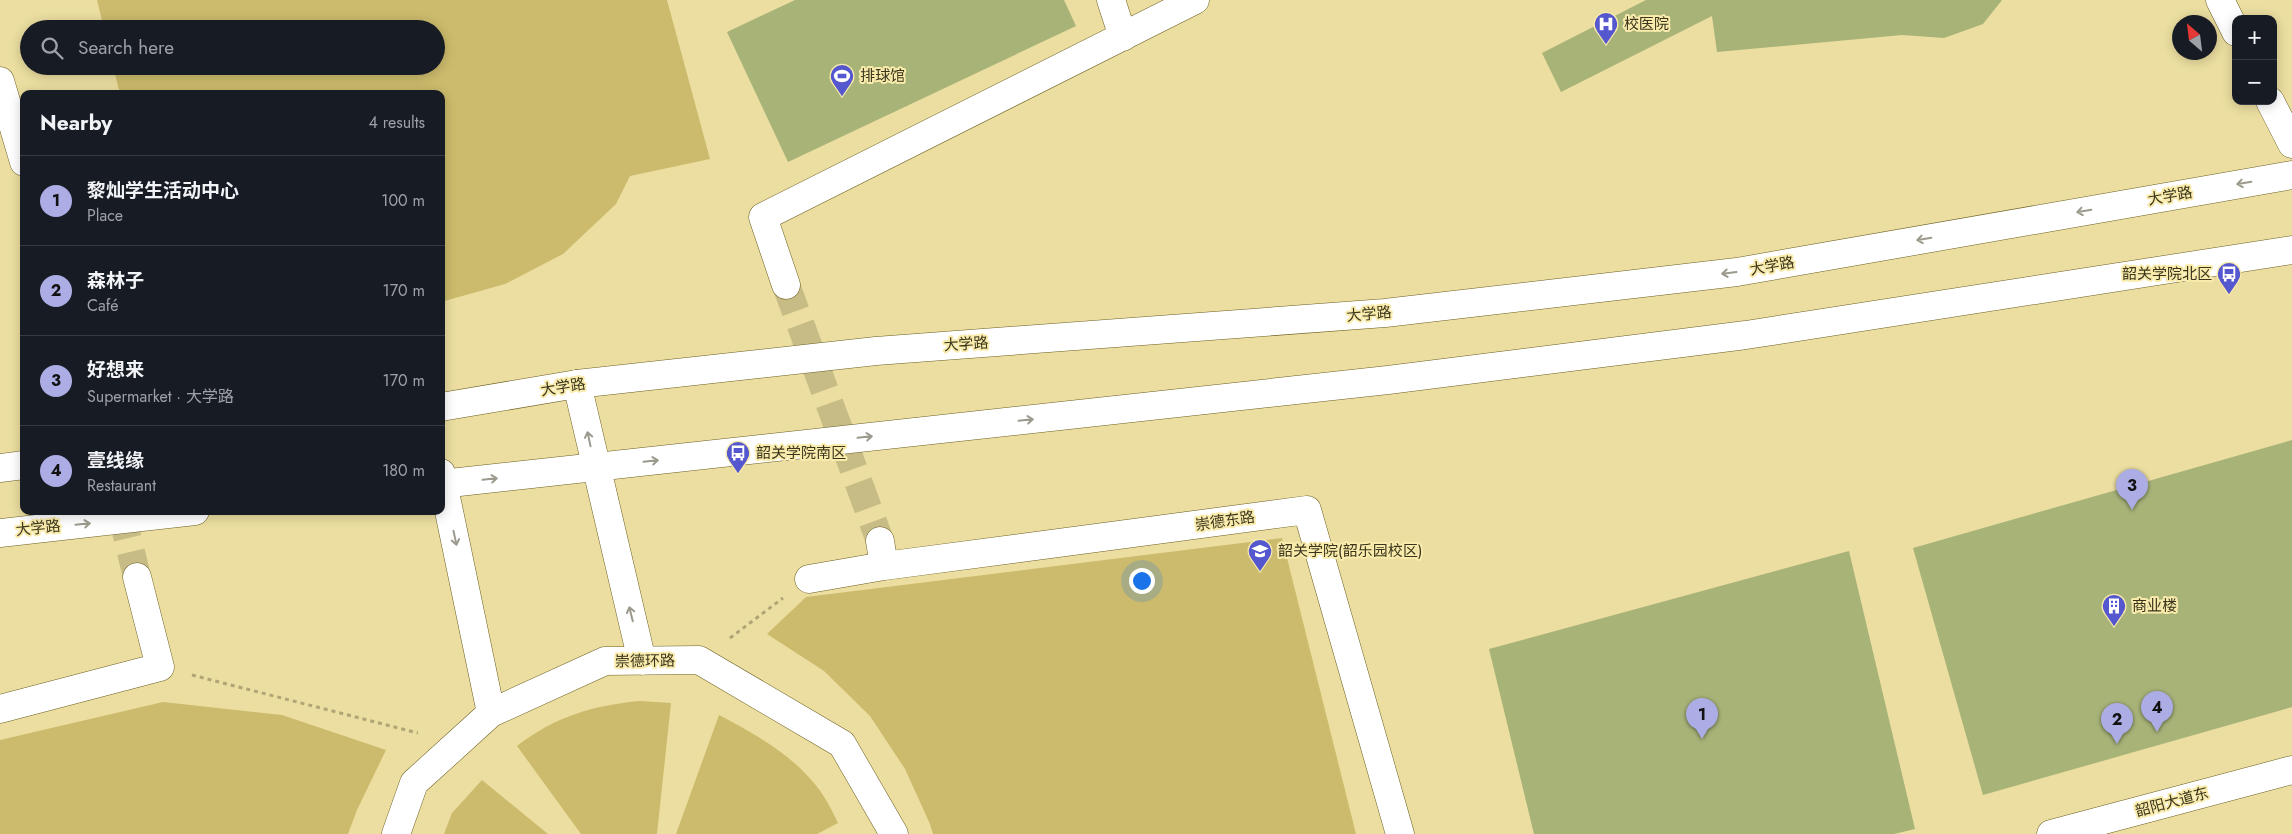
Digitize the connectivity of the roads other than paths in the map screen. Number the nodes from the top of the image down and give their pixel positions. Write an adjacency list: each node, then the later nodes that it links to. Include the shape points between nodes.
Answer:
1 (1111, 0): 5 (main road)
2 (1195, 0): 5 (main road)
3 (2220, 0): 4 (main road)
4 (2232, 24)
5 (1123, 36): 12 (main road, via 763,217)
6 (0, 81): 9 (main road)
7 (2272, 105): 8 (main road)
8 (2292, 144)
9 (20, 148)
10 (2292, 175): 13 (main road, 大学路, one-way to 13, via 1737,272 1385,313 876,351)
11 (2292, 250): 16 (main road, one-way to 11, via 1388,380 1746,336)
12 (786, 285)
13 (577, 384): 14 (main road, 大学路); 16 (main road, one-way to 13)
14 (445, 406)
15 (20, 466): 17 (main road)
16 (595, 467): 18 (main road, one-way to 16); 24 (main road, one-way to 16)
17 (0, 468)
18 (445, 480)
19 (445, 494): 26 (main road, one-way to 26)
20 (160, 515): 21 (main road, 大学路, one-way to 20)
21 (0, 533)
22 (137, 577): 25 (main road, via 160,667)
23 (809, 579): 30 (main road, 崇德东路, via 882,554 1307,510)
24 (642, 661): 26 (main road, 崇德环路, via 605,661); 29 (main road, 崇德环路, via 699,660 842,744)
25 (0, 709)
26 (492, 713): 28 (main road, 崇德环路, via 414,783)
27 (2292, 770): 31 (main road, 韶阳大道东)
28 (396, 834)
29 (894, 834)
30 (1400, 834)
31 (2051, 834)

